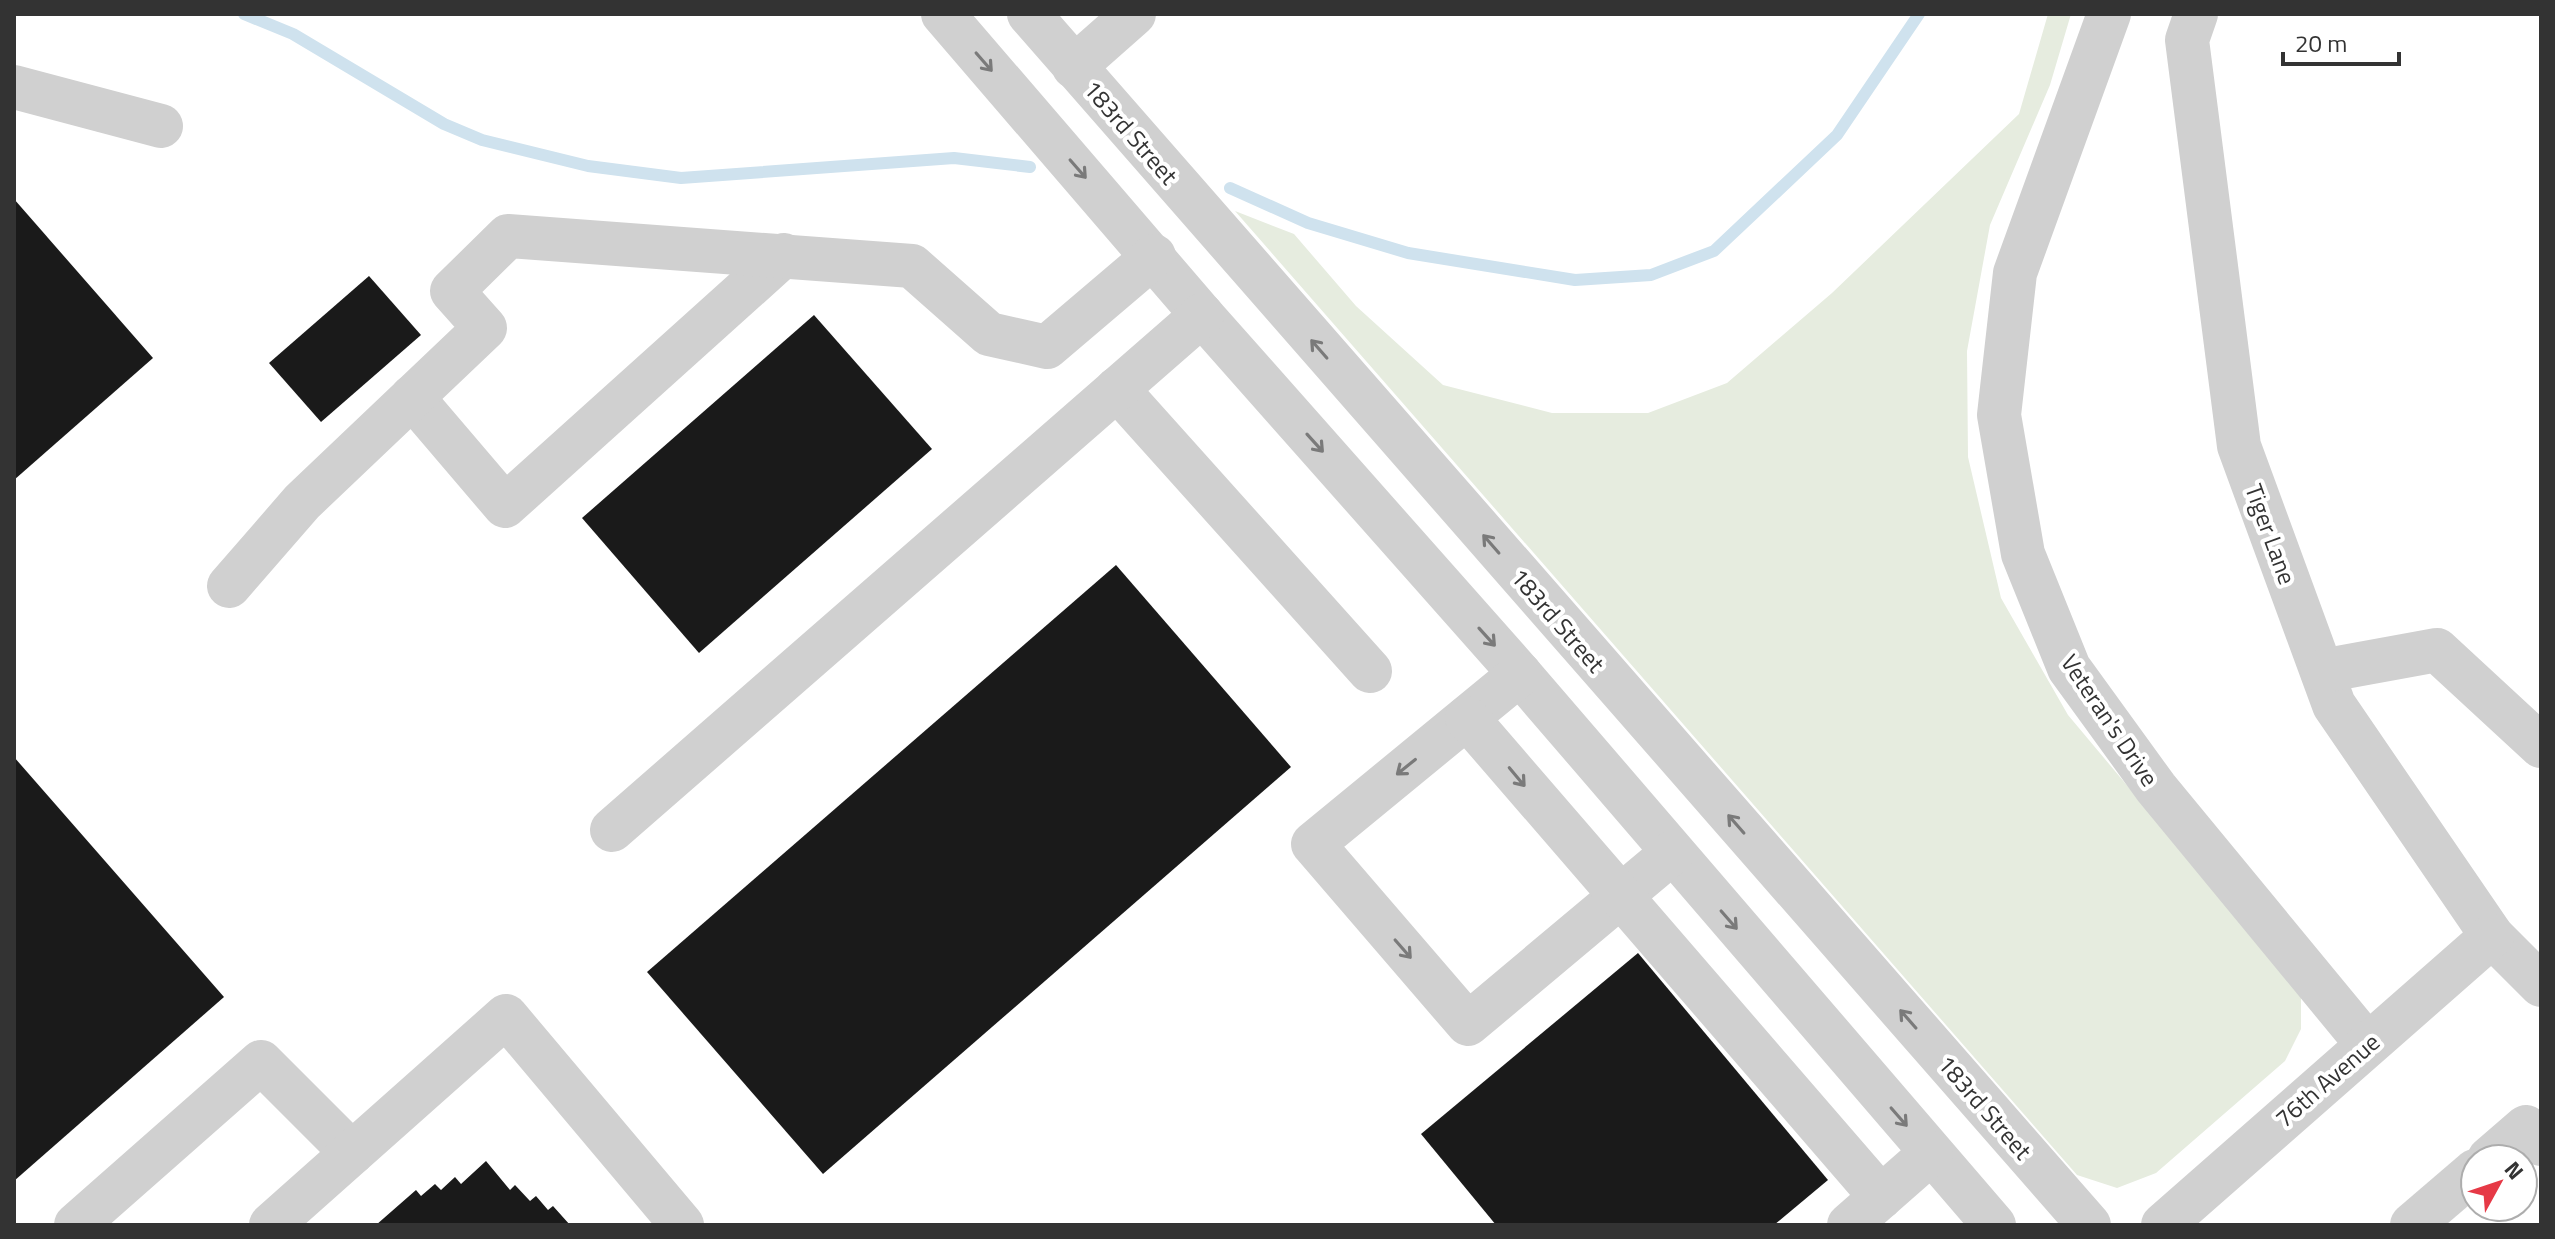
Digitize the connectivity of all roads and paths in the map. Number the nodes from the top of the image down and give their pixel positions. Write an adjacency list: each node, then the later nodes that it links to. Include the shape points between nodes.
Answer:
1 (943, 14): 10 (street, one-way to 10)
2 (1029, 14): 6 (street, 183rd Street)
3 (1134, 14): 6 (street)
4 (2109, 14): 25 (street, Veteran's Drive, via 2015,273 1999,415 2023,554 2069,668 2156,788)
5 (2196, 14): 16 (street, Tiger Lane, via 2187,40 2239,446)
6 (1074, 67): 36 (street, 183rd Street, one-way to 6)
7 (14, 87): 8 (street)
8 (161, 126)
9 (784, 255): 10 (street, via 912,266 989,334 1047,347); 13 (street, via 508,236 452,291 485,328); 13 (street, via 505,506)
10 (1154, 256): 11 (street)
11 (1202, 315): 12 (street); 17 (street, one-way to 17)
12 (1117, 389): 15 (street); 20 (street)
13 (412, 397): 14 (street, via 302,502)
14 (229, 586)
15 (1370, 671)
16 (2322, 671): 19 (street, via 2437,650); 23 (street, Tiger Lane, via 2334,705)
17 (1520, 674): 18 (street); 21 (street)
18 (1467, 718): 22 (street, one-way to 22); 22 (street, one-way to 22, via 1313,844 1468,1024)
19 (2541, 746)
20 (612, 830)
21 (1672, 853): 22 (street); 29 (street, one-way to 29)
22 (1620, 898): 31 (street)
23 (2492, 936): 24 (street, Tiger Lane); 25 (street, 76th Avenue)
24 (2541, 985)
25 (2367, 1044): 37 (street, 76th Avenue)
26 (2508, 1143): 27 (street, via 2526,1127)
27 (2541, 1144)
28 (352, 1153): 32 (street, via 261,1062); 33 (street); 34 (street, via 506,1016)
29 (1931, 1153): 31 (street); 35 (street)
30 (2459, 1185): 38 (street)
31 (1868, 1214)
32 (76, 1225)
33 (271, 1225)
34 (682, 1225)
35 (1994, 1225)
36 (2089, 1225)
37 (2163, 1225)
38 (2412, 1225)

